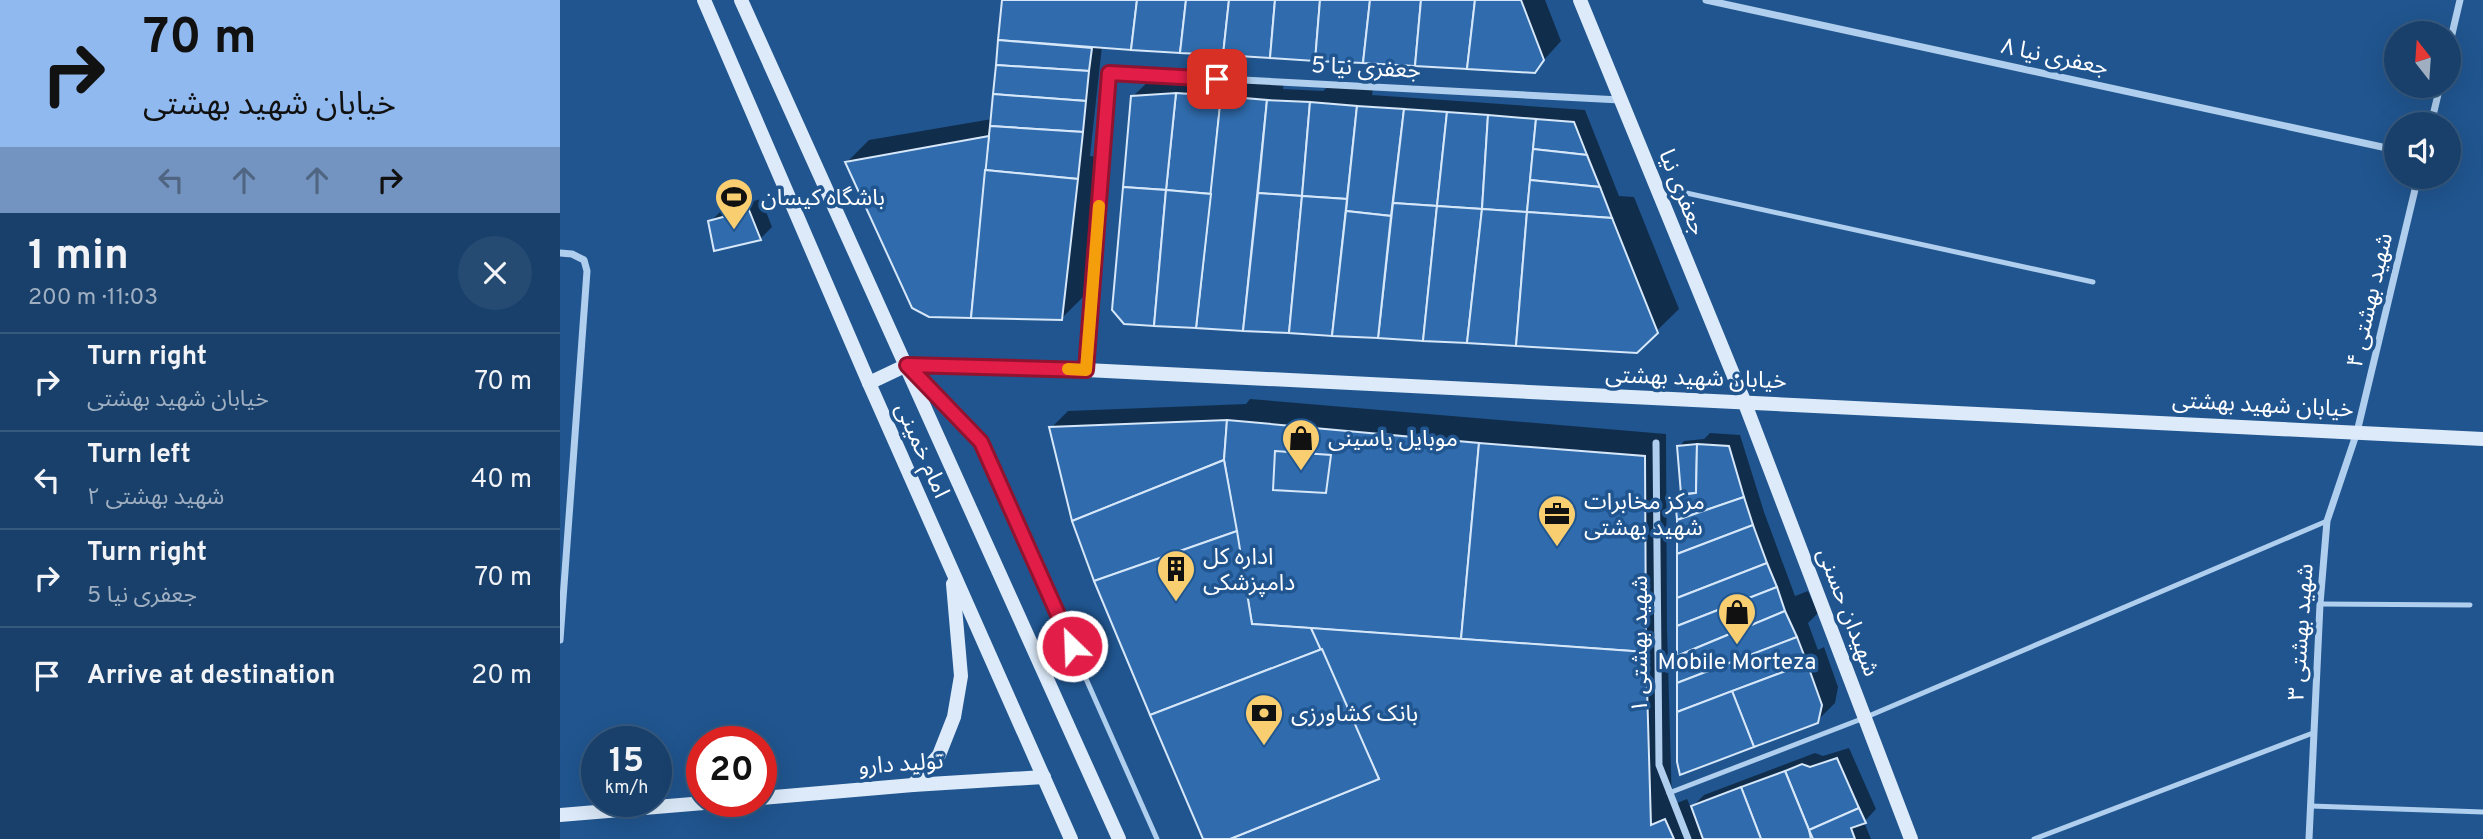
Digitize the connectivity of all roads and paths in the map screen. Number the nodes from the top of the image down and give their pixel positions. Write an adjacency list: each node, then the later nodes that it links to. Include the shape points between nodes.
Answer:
1 (704, 0): 15 (street, امام خمینی)
2 (741, 0): 13 (street, امام خمینی)
3 (1580, 0): 7 (street, جعفری نیا)
4 (1706, 0): 8 (street, جعفری نیا ۸)
5 (2460, 0): 6 (street)
6 (2455, 21)
7 (1620, 100): 9 (street, جعفری نیا); 14 (street, جعفری نیا 5, via 1109,73)
8 (2384, 147)
9 (1656, 186): 12 (lane); 16 (street, جعفری نیا)
10 (2415, 189): 17 (street, شهید بهشتی ۴)
11 (560, 253): 24 (street, via 584,260 587,271)
12 (2094, 282)
13 (907, 365): 14 (street, خیابان شهید بهشتی); 15 (street); 36 (street, امام خمینی); 37 (lane, امام خمینی, via 981,442)
14 (1086, 370): 16 (street, خیابان شهید بهشتی)
15 (869, 383): 21 (street, امام خمینی)
16 (1744, 401): 17 (street, خیابان شهید بهشتی); 25 (street, شهیدان حسنی)
17 (2357, 432): 18 (street, خیابان شهید بهشتی); 20 (street, شهید بهشتی ۳)
18 (2483, 439)
19 (1656, 443): 29 (street, شهید بهشتی ۱, via 1659,765)
20 (2327, 521): 22 (street, شهید بهشتی ۳); 25 (lane)
21 (952, 572): 27 (street, امام خمینی); 28 (street, via 961,676 954,717 939,755)
22 (2320, 604): 23 (lane); 26 (street, شهید بهشتی ۳)
23 (2470, 605)
24 (560, 640)
25 (1864, 718): 29 (lane); 39 (street, شهیدان حسنی)
26 (2313, 733): 32 (street, شهید بهشتی ۳); 40 (lane)
27 (1044, 777): 28 (street, تولید دارو); 35 (street, امام خمینی)
28 (913, 785): 30 (street, تولید دارو)
29 (1669, 793): 38 (street, شهید بهشتی ۱)
30 (777, 797)
31 (686, 804): 34 (street)
32 (2311, 806): 33 (lane); 41 (street, شهید بهشتی ۳)
33 (2483, 812)
34 (560, 815)
35 (1072, 839)
36 (1119, 839)
37 (1157, 839)
38 (1688, 839)
39 (1911, 839)
40 (2034, 839)
41 (2309, 839)

